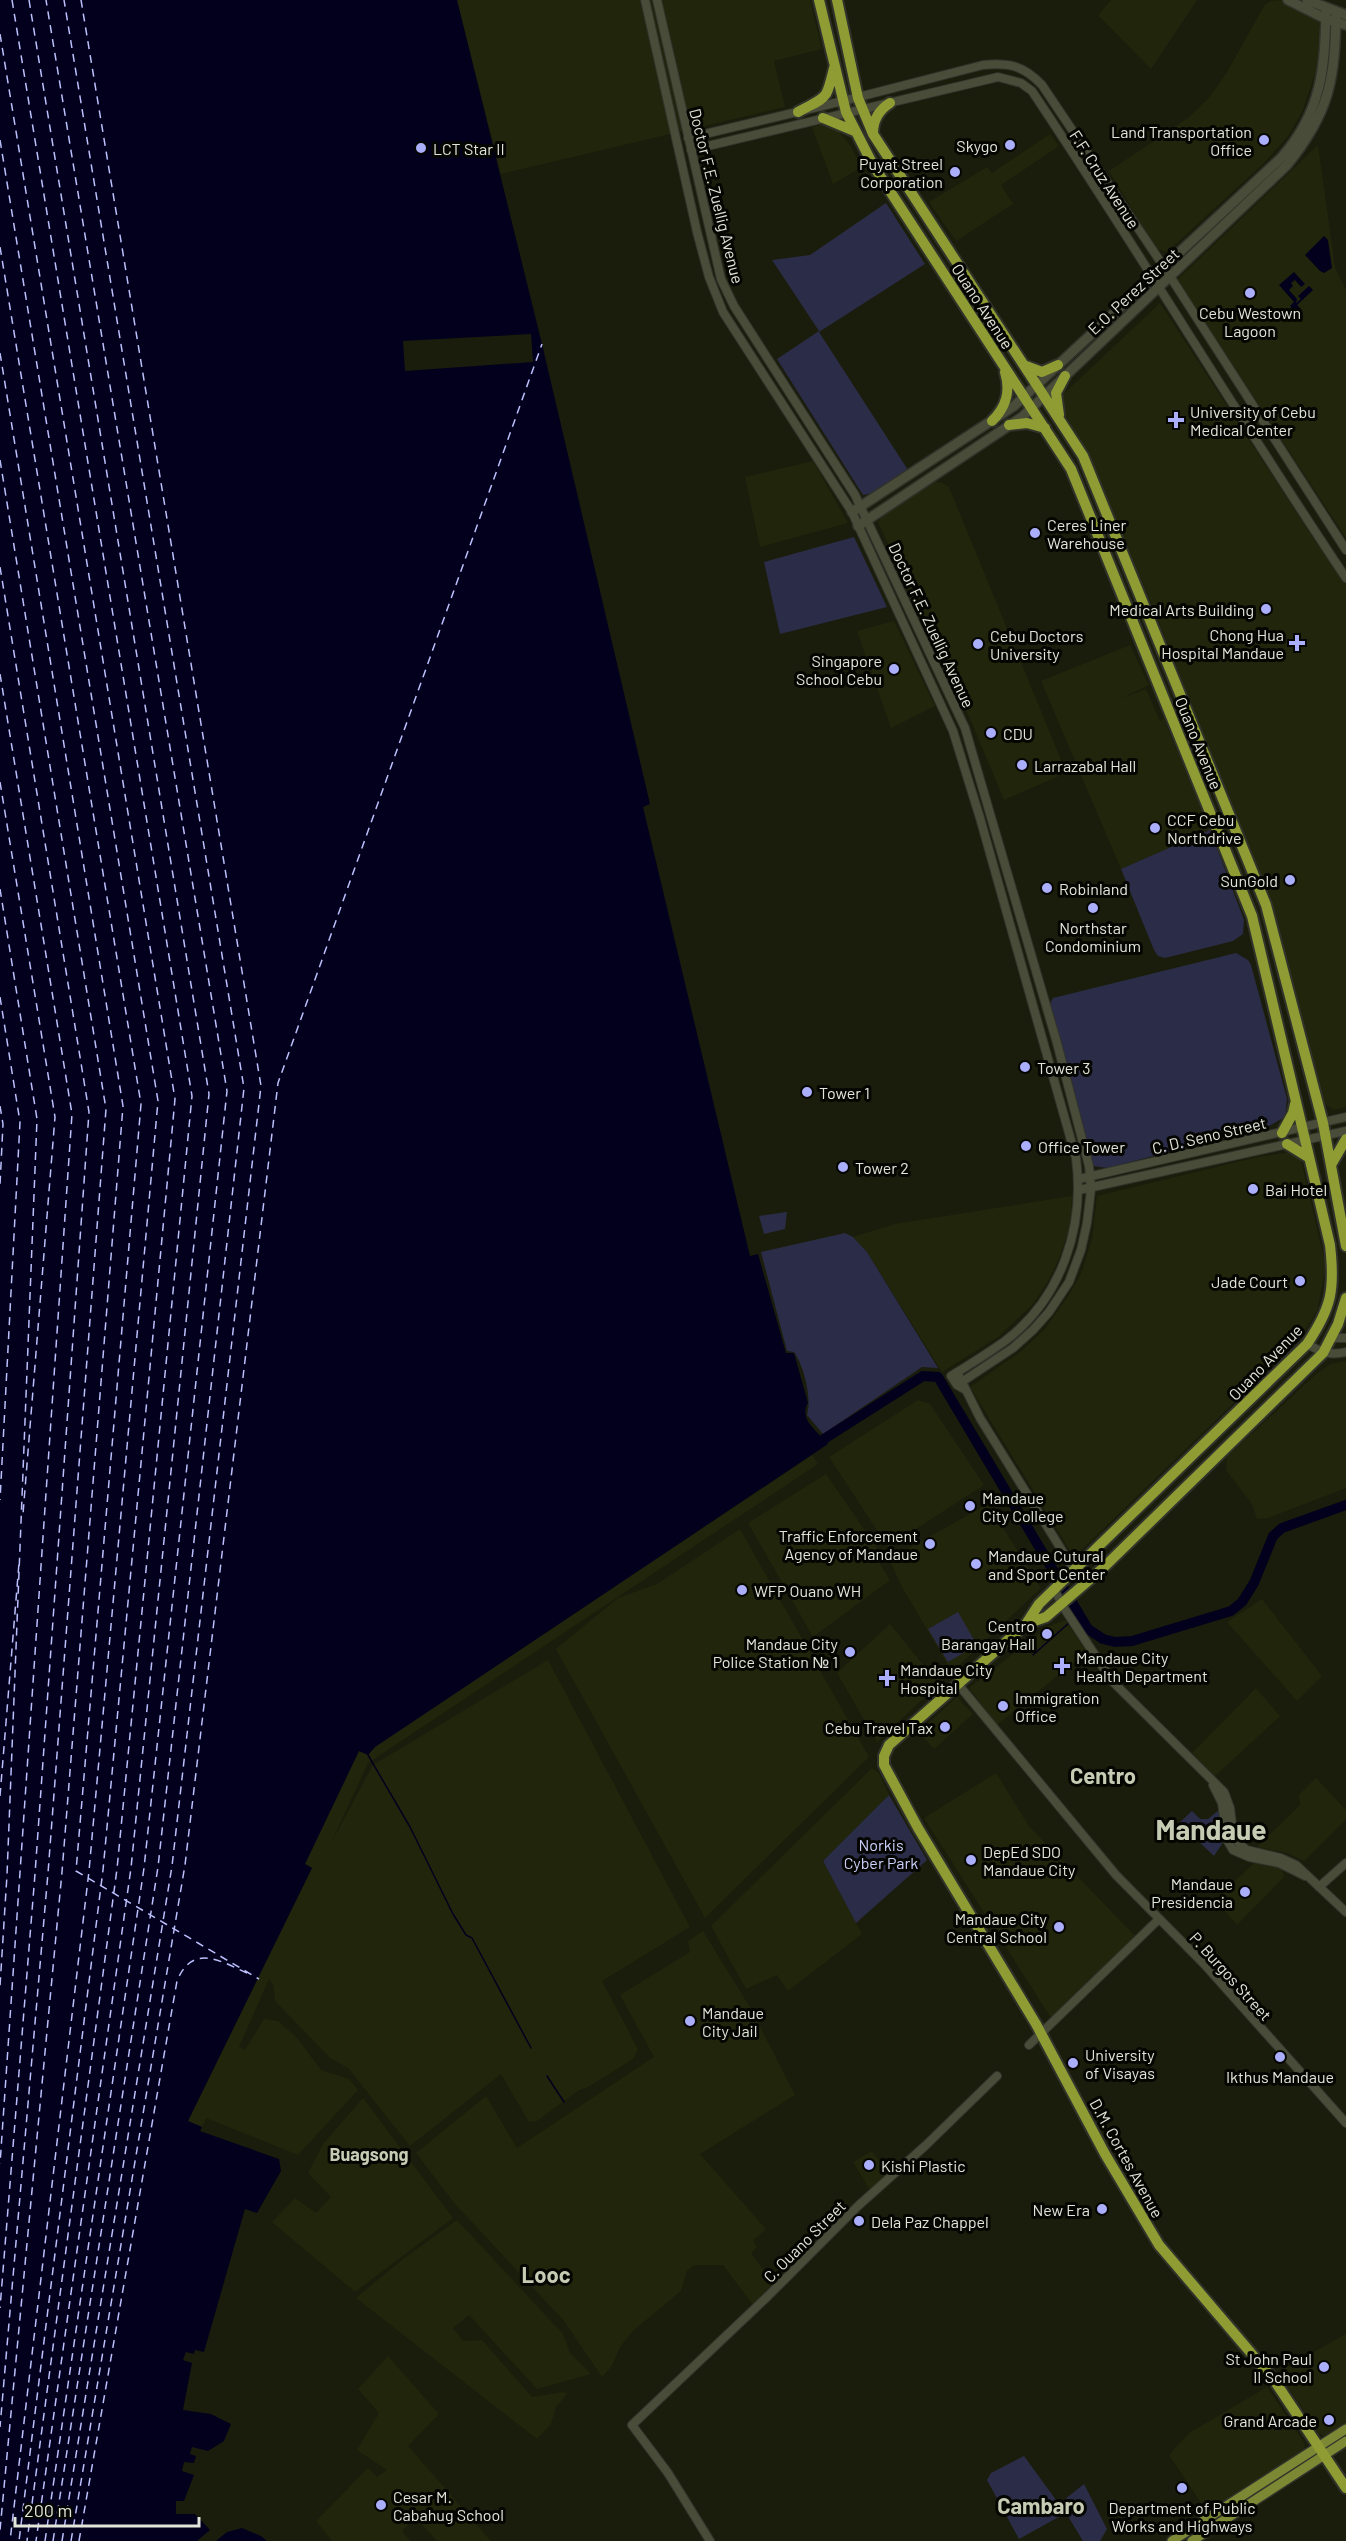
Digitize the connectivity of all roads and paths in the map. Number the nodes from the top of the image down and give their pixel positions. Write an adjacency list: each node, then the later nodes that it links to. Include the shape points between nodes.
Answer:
1 (645, 0): 39 (street, Doctor F.E. Zuellig Avenue, via 714,291 723,312)
2 (657, 0): 19 (street, Doctor F.E. Zuellig Avenue)
3 (819, 0): 10 (highway, Ouano Avenue)
4 (837, 0): 11 (highway, Ouano Avenue)
5 (1288, 0): 7 (main road)
6 (1307, 0): 7 (main road)
7 (1326, 14): 8 (main road); 21 (main road, E.O. Perez Street, via 1324,63 1316,100 1308,121)
8 (1339, 16): 9 (main road); 21 (main road, E.O. Perez Street, via 1326,103 1308,139)
9 (1346, 25)
10 (834, 65): 13 (highway, Ouano Avenue); 15 (highway, via 824,99)
11 (858, 98): 13 (street, F.F. Cruz Avenue); 14 (highway, Ouano Avenue); 22 (street, F.F. Cruz Avenue, via 983,64 1016,65 1042,85)
12 (890, 103): 14 (street, F.F. Cruz Avenue); 18 (highway, via 879,112); 24 (street, F.F. Cruz Avenue, via 998,77 1021,83 1032,91)
13 (845, 107): 14 (street, F.F. Cruz Avenue); 15 (street, F.F. Cruz Avenue); 16 (street, F.F. Cruz Avenue); 17 (highway, Ouano Avenue)
14 (862, 109): 18 (highway, Ouano Avenue)
15 (798, 112): 19 (street, F.F. Cruz Avenue)
16 (823, 118): 17 (highway); 20 (street, F.F. Cruz Avenue)
17 (855, 130): 26 (highway, Ouano Avenue, via 873,165)
18 (873, 134): 27 (highway, Ouano Avenue)
19 (688, 138): 20 (street, Doctor F.E. Zuellig Avenue)
20 (691, 150): 38 (street, Doctor F.E. Zuellig Avenue, via 725,288)
21 (1267, 178): 22 (main road, E.O. Perez Street); 23 (main road, E.O. Perez Street)
22 (1164, 267): 23 (street, F.F. Cruz Avenue); 24 (main road, E.O. Perez Street)
23 (1170, 277): 25 (main road, E.O. Perez Street); 42 (street, F.F. Cruz Avenue)
24 (1152, 279): 25 (street, F.F. Cruz Avenue); 28 (main road, E.O. Perez Street)
25 (1158, 289): 29 (main road, E.O. Perez Street); 43 (street, F.F. Cruz Avenue)
26 (1001, 360): 31 (highway, Ouano Avenue); 34 (highway, via 1008,393 1003,408)
27 (1023, 364): 28 (highway, via 1040,372); 30 (highway, Ouano Avenue)
28 (1058, 365): 30 (main road, E.O. Perez Street)
29 (1065, 376): 32 (main road, E.O. Perez Street); 36 (highway, via 1055,400)
30 (1036, 385): 31 (main road, E.O. Perez Street); 32 (highway, Ouano Avenue)
31 (1024, 396): 33 (highway, Ouano Avenue); 34 (main road, E.O. Perez Street)
32 (1043, 396): 33 (main road, E.O. Perez Street); 36 (highway, Ouano Avenue)
33 (1032, 408): 35 (main road, E.O. Perez Street); 37 (highway, Ouano Avenue)
34 (992, 421): 38 (main road, E.O. Perez Street)
35 (1009, 425): 37 (highway, via 1027,423); 40 (main road, E.O. Perez Street)
36 (1063, 426): 44 (highway, Ouano Avenue, via 1083,456)
37 (1045, 428): 45 (highway, Ouano Avenue, via 1071,469)
38 (861, 506): 39 (main road, E.O. Perez Street); 40 (street, Doctor F.E. Zuellig Avenue)
39 (852, 512): 41 (street, Doctor F.E. Zuellig Avenue)
40 (867, 520): 41 (main road, E.O. Perez Street); 58 (street, Doctor F.E. Zuellig Avenue, via 965,728 1057,1043)
41 (858, 526): 59 (street, Doctor F.E. Zuellig Avenue, via 953,731)
42 (1346, 550)
43 (1346, 578)
44 (1143, 604): 45 (highway); 48 (highway, Ouano Avenue, via 1266,905)
45 (1129, 612): 46 (highway, Ouano Avenue, via 1252,916)
46 (1295, 1101): 49 (highway, Ouano Avenue); 51 (highway)
47 (1346, 1117): 48 (street, C. D. Seno Street)
48 (1323, 1123): 49 (street, C. D. Seno Street); 52 (highway, Ouano Avenue)
49 (1302, 1128): 51 (street, C. D. Seno Street); 54 (highway, Ouano Avenue)
50 (1346, 1131): 52 (street, C. D. Seno Street)
51 (1282, 1133): 58 (street, C. D. Seno Street)
52 (1325, 1137): 54 (street, C. D. Seno Street); 57 (highway, Ouano Avenue)
53 (1346, 1139): 57 (highway)
54 (1304, 1141): 55 (street, C. D. Seno Street); 56 (highway, Ouano Avenue)
55 (1287, 1144): 56 (highway); 60 (street, C. D. Seno Street)
56 (1308, 1157): 66 (highway, Ouano Avenue, via 1330,1245 1333,1275 1331,1298)
57 (1331, 1165): 62 (highway, Ouano Avenue)
58 (1091, 1176): 59 (street, C. D. Seno Street); 60 (street, Doctor F.E. Zuellig Avenue)
59 (1079, 1179): 61 (street, Doctor F.E. Zuellig Avenue)
60 (1091, 1189): 61 (street, C. D. Seno Street); 69 (street, Doctor F.E. Zuellig Avenue, via 1081,1250 1069,1282 1049,1312 1013,1348)
61 (1079, 1190): 69 (street, Doctor F.E. Zuellig Avenue, via 1070,1247 1058,1277 1040,1306 1005,1340 954,1374)
62 (1346, 1246)
63 (1346, 1298): 64 (highway, Ouano Avenue)
64 (1332, 1338): 65 (street); 68 (highway, Ouano Avenue)
65 (1346, 1338)
66 (1307, 1344): 68 (street); 70 (highway, Ouano Avenue)
67 (1346, 1352): 68 (street)
68 (1323, 1353): 71 (highway, Ouano Avenue)
69 (961, 1385): 70 (street)
70 (1060, 1583): 71 (street); 72 (highway, Ouano Avenue, via 1037,1606)
71 (1064, 1606): 72 (highway, Ouano Avenue); 75 (street, via 1112,1681 1221,1788 1228,1800 1236,1847 1279,1863)
72 (1026, 1624): 73 (highway)
73 (957, 1683): 77 (street, P. Burgos Street, via 1116,1875); 78 (highway, D.M. Cortes Avenue, via 889,1745 884,1756 885,1768)
74 (1346, 1863): 75 (street)
75 (1319, 1887): 76 (street)
76 (1346, 1912)
77 (1159, 1919): 78 (street); 81 (street, P. Burgos Street)
78 (1041, 2034): 79 (street); 84 (highway, D.M. Cortes Avenue, via 1160,2247 1274,2380)
79 (1029, 2045)
80 (997, 2076): 87 (street, C. Ouano Street, via 632,2425 668,2473)
81 (1346, 2123)
82 (1346, 2429): 84 (main road)
83 (1346, 2441): 84 (main road)
84 (1321, 2451): 85 (highway, D.M. Cortes Avenue); 86 (main road); 88 (main road)
85 (1346, 2488)
86 (1174, 2540)
87 (710, 2541)
88 (1192, 2541)

